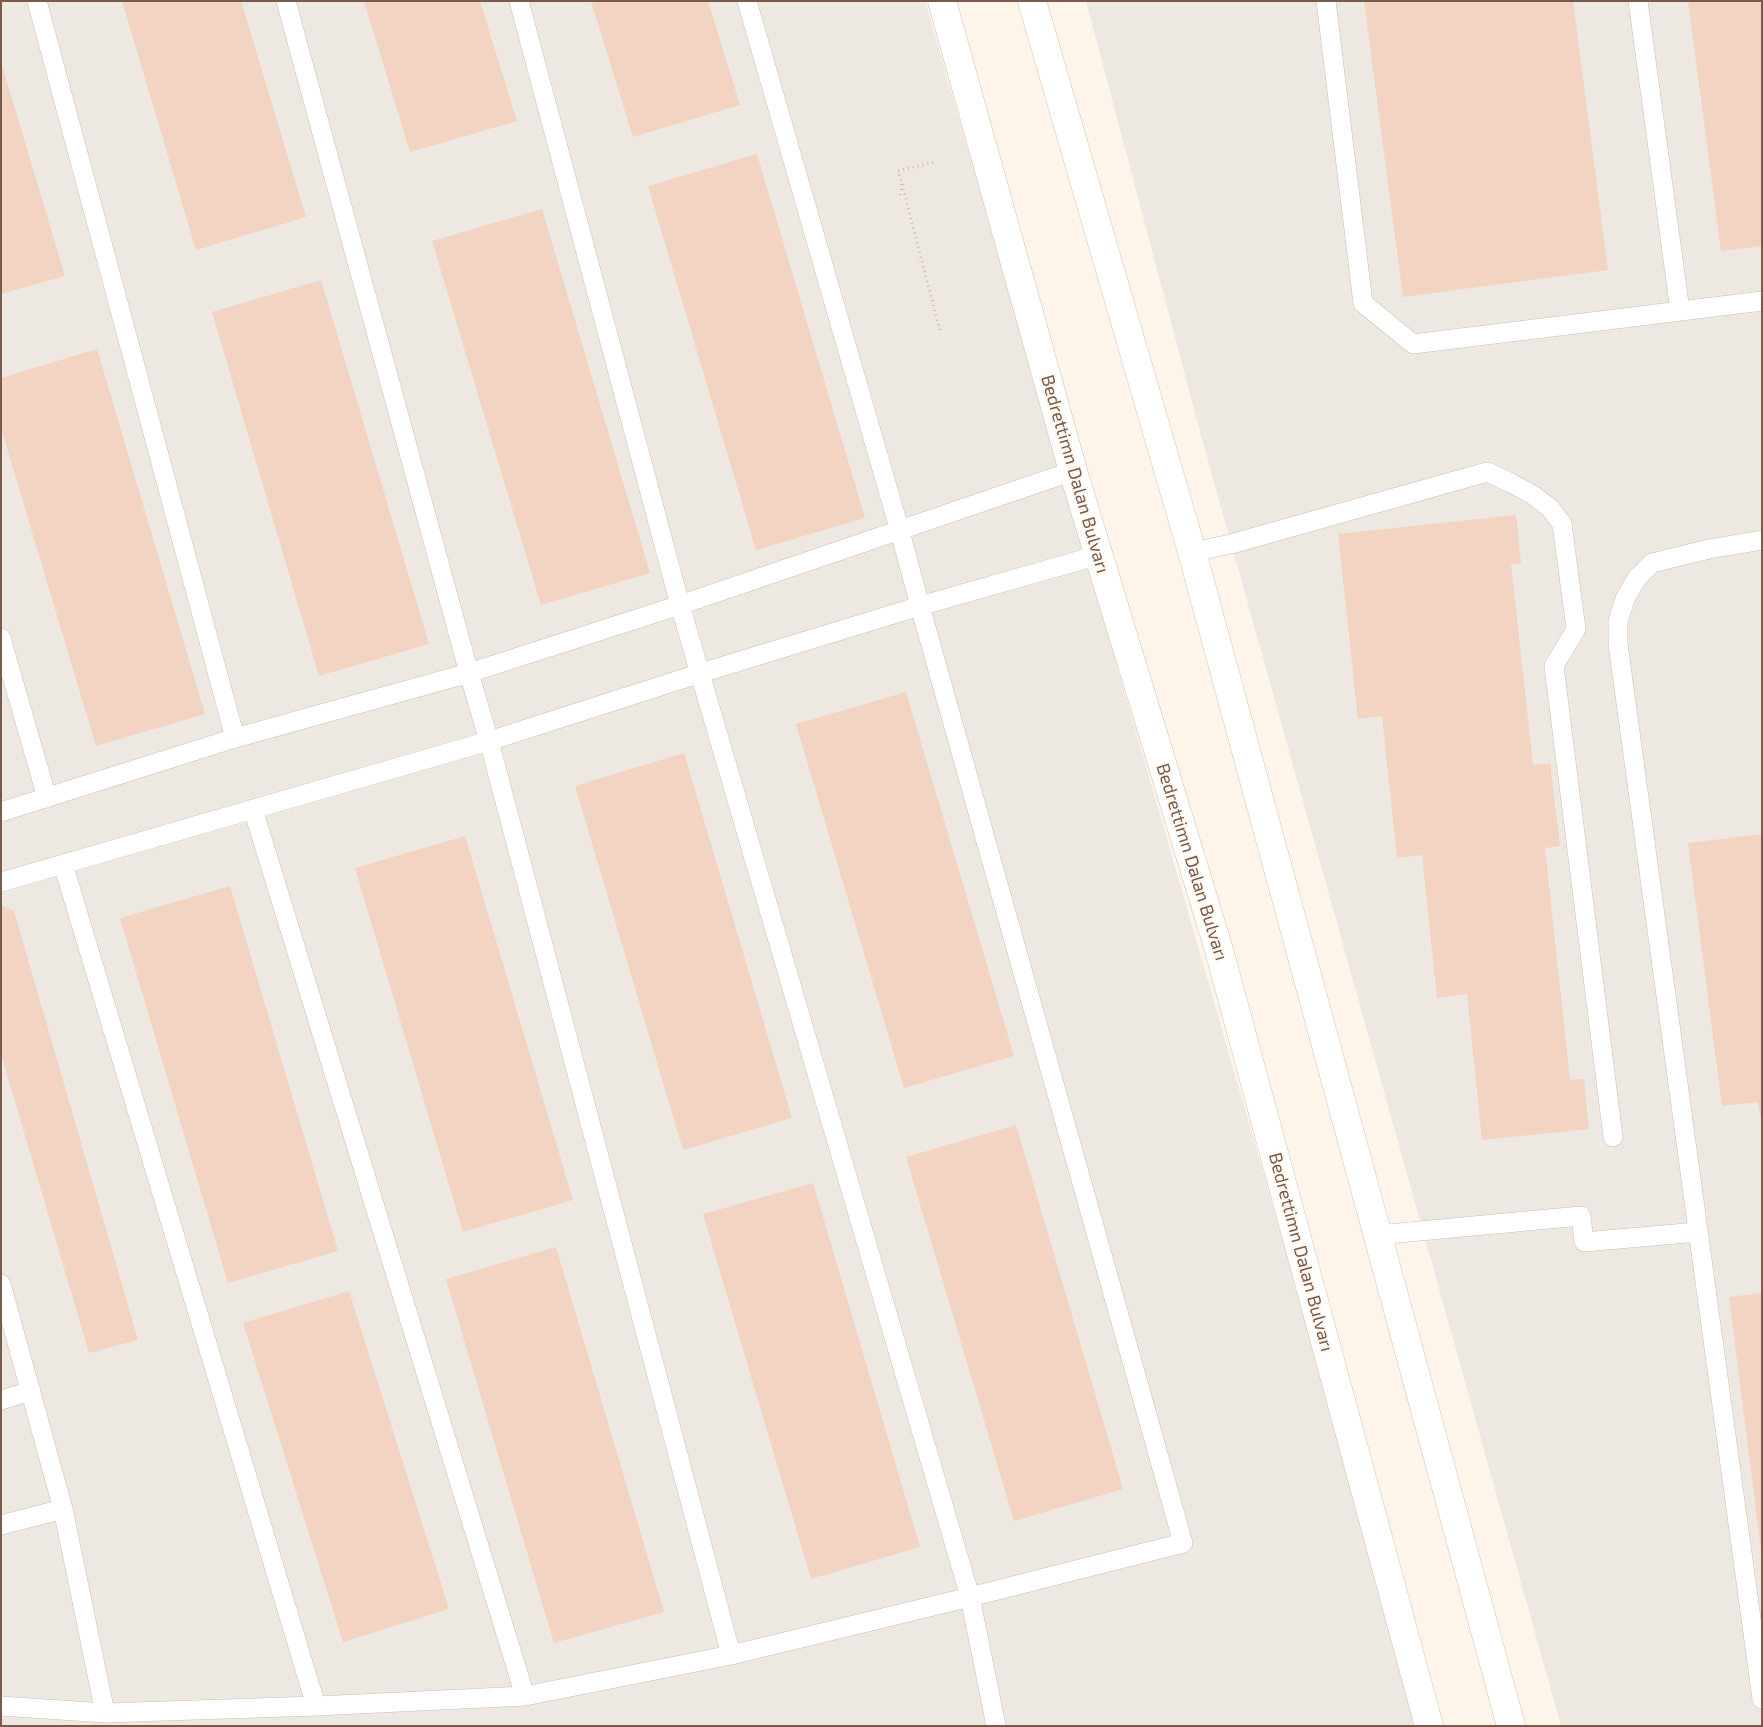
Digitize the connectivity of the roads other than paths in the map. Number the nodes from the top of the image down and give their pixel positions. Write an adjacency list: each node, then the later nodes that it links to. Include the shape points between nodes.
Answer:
1 (37, 1): 21 (lane)
2 (286, 1): 19 (lane)
3 (519, 1): 16 (lane)
4 (746, 1): 12 (lane)
5 (942, 1): 11 (main road, Bedrettimn Dalan Bulvarı)
6 (1032, 1): 14 (main road)
7 (1326, 1): 10 (lane, via 1363,303 1414,344)
8 (1638, 1): 10 (lane)
9 (1762, 302): 10 (lane)
10 (1680, 311)
11 (1073, 471): 12 (lane); 15 (main road, Bedrettimn Dalan Bulvarı)
12 (900, 528): 16 (lane); 17 (lane)
13 (1762, 540): 29 (lane, via 1652,563 1637,578 1618,621 1619,654)
14 (1192, 552): 28 (lane, via 1487,472 1532,495 1550,508 1562,524 1576,630 1554,666); 30 (main road)
15 (1099, 555): 17 (lane); 44 (main road, Bedrettimn Dalan Bulvarı, via 1219,950)
16 (680, 604): 19 (lane); 20 (lane)
17 (920, 606): 20 (lane); 36 (lane, via 1183,1543)
18 (1, 638): 23 (lane)
19 (469, 673): 21 (lane); 22 (lane)
20 (701, 673): 22 (lane); 36 (lane)
21 (235, 738): 23 (lane)
22 (489, 742): 24 (lane); 37 (lane)
23 (47, 798): 25 (lane)
24 (253, 809): 26 (lane); 38 (lane)
25 (1, 812)
26 (63, 864): 27 (lane); 41 (lane)
27 (1, 882)
28 (1613, 1137)
29 (1698, 1232): 30 (lane, via 1584,1242 1581,1216); 39 (lane)
30 (1377, 1235): 45 (main road)
31 (1, 1284): 32 (lane)
32 (31, 1391): 33 (lane); 34 (lane)
33 (1, 1400)
34 (63, 1509): 35 (lane); 42 (lane)
35 (1, 1526)
36 (970, 1597): 37 (lane); 43 (lane)
37 (731, 1655): 38 (lane)
38 (525, 1696): 41 (lane)
39 (1762, 1699)
40 (1, 1706): 42 (lane)
41 (316, 1706): 42 (lane)
42 (105, 1713)
43 (996, 1726)
44 (1429, 1726)
45 (1511, 1726)

